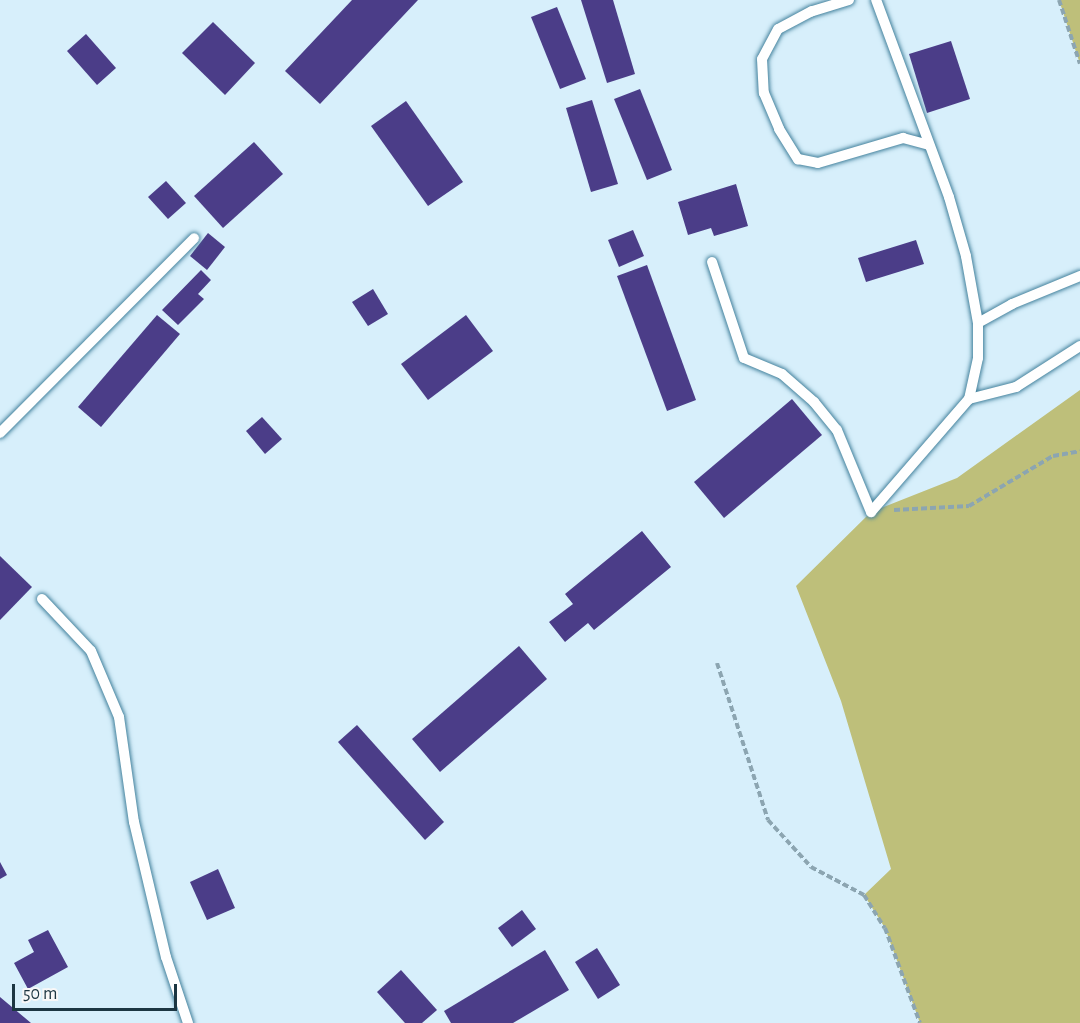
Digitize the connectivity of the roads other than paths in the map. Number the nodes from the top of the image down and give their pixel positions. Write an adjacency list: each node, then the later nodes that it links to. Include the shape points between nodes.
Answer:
1 (849, 0): 3 (lane, via 812,11 778,28 762,59 764,93 779,129 798,159 818,163 903,138)
2 (876, 0): 3 (lane)
3 (929, 145): 7 (lane, via 966,256)
4 (194, 238): 10 (lane)
5 (712, 262): 9 (lane, via 744,358 782,374 814,402 837,430 871,512)
6 (1080, 276): 7 (lane, via 1012,304)
7 (978, 323): 9 (lane, via 978,358)
8 (1080, 346): 9 (lane, via 1016,387)
9 (969, 399)
10 (0, 433)
11 (42, 599): 12 (lane, via 91,651 118,717 136,833 166,957)
12 (188, 1023)

